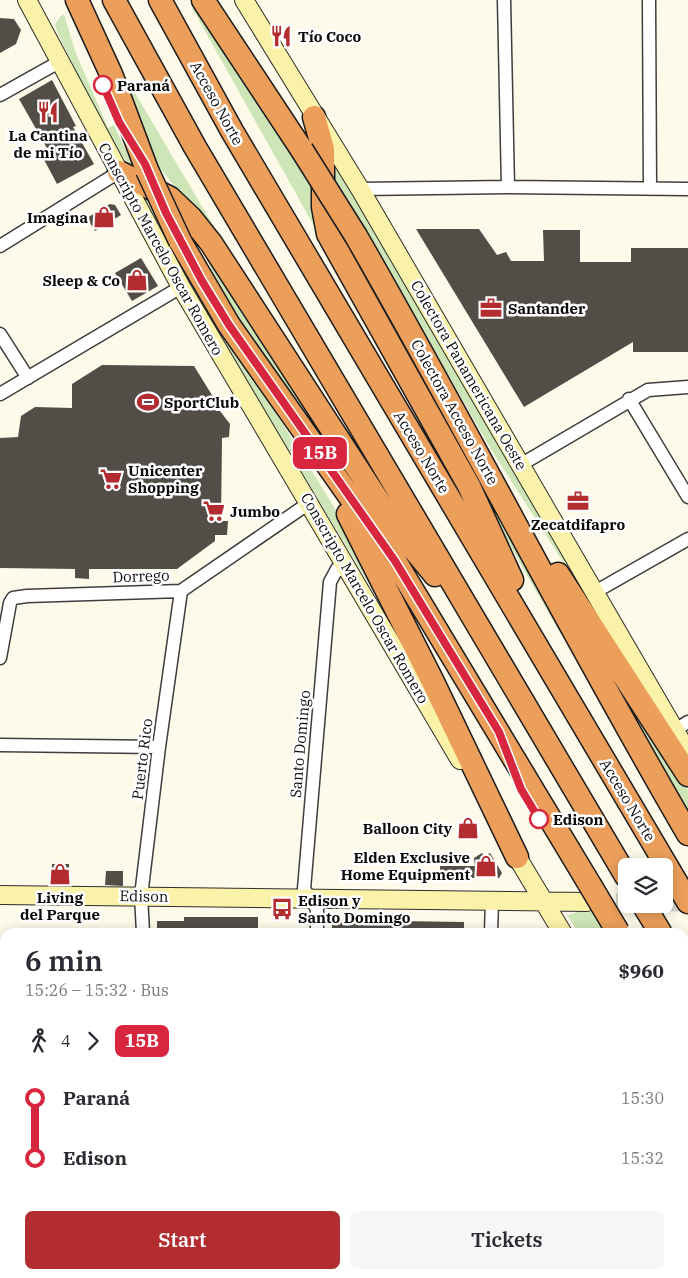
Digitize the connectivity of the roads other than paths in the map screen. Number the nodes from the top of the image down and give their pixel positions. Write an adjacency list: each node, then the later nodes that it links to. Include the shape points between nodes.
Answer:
1 (27, 0): 9 (street, Conscripto Marcelo Oscar Romero)
2 (77, 0): 25 (highway, bridge, via 180,241 229,325)
3 (203, 0): 24 (highway, Colectora Acceso Norte, bridge, via 356,236)
4 (244, 0): 11 (street, Colectora Panamericana Oeste)
5 (504, 0): 13 (street)
6 (649, 0): 15 (street)
7 (118, 8): 33 (highway, via 195,147)
8 (164, 8): 35 (highway, Acceso Norte, via 232,131)
9 (59, 62): 10 (street); 12 (street, Conscripto Marcelo Oscar Romero)
10 (0, 95)
11 (314, 116): 14 (street, Colectora Panamericana Oeste); 35 (highway, via 323,149 323,208 328,234 470,486)
12 (119, 172): 17 (street); 18 (street, Conscripto Marcelo Oscar Romero); 33 (highway, via 170,198 206,237 396,528)
13 (508, 187): 14 (street); 15 (street)
14 (360, 189): 26 (street, Colectora Panamericana Oeste)
15 (650, 189): 16 (street)
16 (688, 189)
17 (0, 246)
18 (181, 287): 20 (street); 28 (street, Conscripto Marcelo Oscar Romero)
19 (0, 334): 20 (street)
20 (28, 378): 22 (street)
21 (688, 387): 23 (street, via 657,388)
22 (0, 394)
23 (629, 399): 26 (street); 27 (street)
24 (457, 415): 40 (highway); 41 (highway, Colectora Acceso Norte)
25 (298, 421): 42 (highway, via 362,541); 44 (highway, via 395,561)
26 (522, 464): 32 (street, Colectora Panamericana Oeste)
27 (688, 497)
28 (309, 503): 30 (street, Conscripto Marcelo Oscar Romero); 31 (street, Dorrego)
29 (688, 539): 32 (street)
30 (349, 572): 42 (street, Conscripto Marcelo Oscar Romero); 47 (street, Santo Domingo, via 337,569 330,582 304,889)
31 (181, 591): 34 (street, Dorrego, via 13,598); 38 (street, Puerto Rico)
32 (595, 592): 36 (street, Colectora Panamericana Oeste)
33 (480, 631): 43 (highway)
34 (0, 658)
35 (561, 688): 50 (highway, Acceso Norte)
36 (682, 726): 39 (street, Colectora Panamericana Oeste)
37 (0, 745): 38 (street)
38 (159, 747): 46 (street, Puerto Rico)
39 (688, 753)
40 (688, 775)
41 (688, 834)
42 (517, 857): 49 (street, Conscripto Marcelo Oscar Romero)
43 (618, 863)
44 (589, 894): 49 (street, Edison); 56 (highway, bridge)
45 (0, 895): 46 (street, Edison)
46 (142, 896): 47 (street, Edison); 52 (street, Puerto Rico)
47 (311, 899): 48 (street, Edison); 53 (street, Santo Domingo, via 317,909)
48 (492, 901): 49 (street, Edison); 54 (street)
49 (543, 902): 55 (street, Conscripto Marcelo Oscar Romero)
50 (688, 902)
51 (648, 913): 57 (highway)
52 (142, 928)
53 (317, 928)
54 (491, 928)
55 (559, 928)
56 (615, 928)
57 (657, 928)

